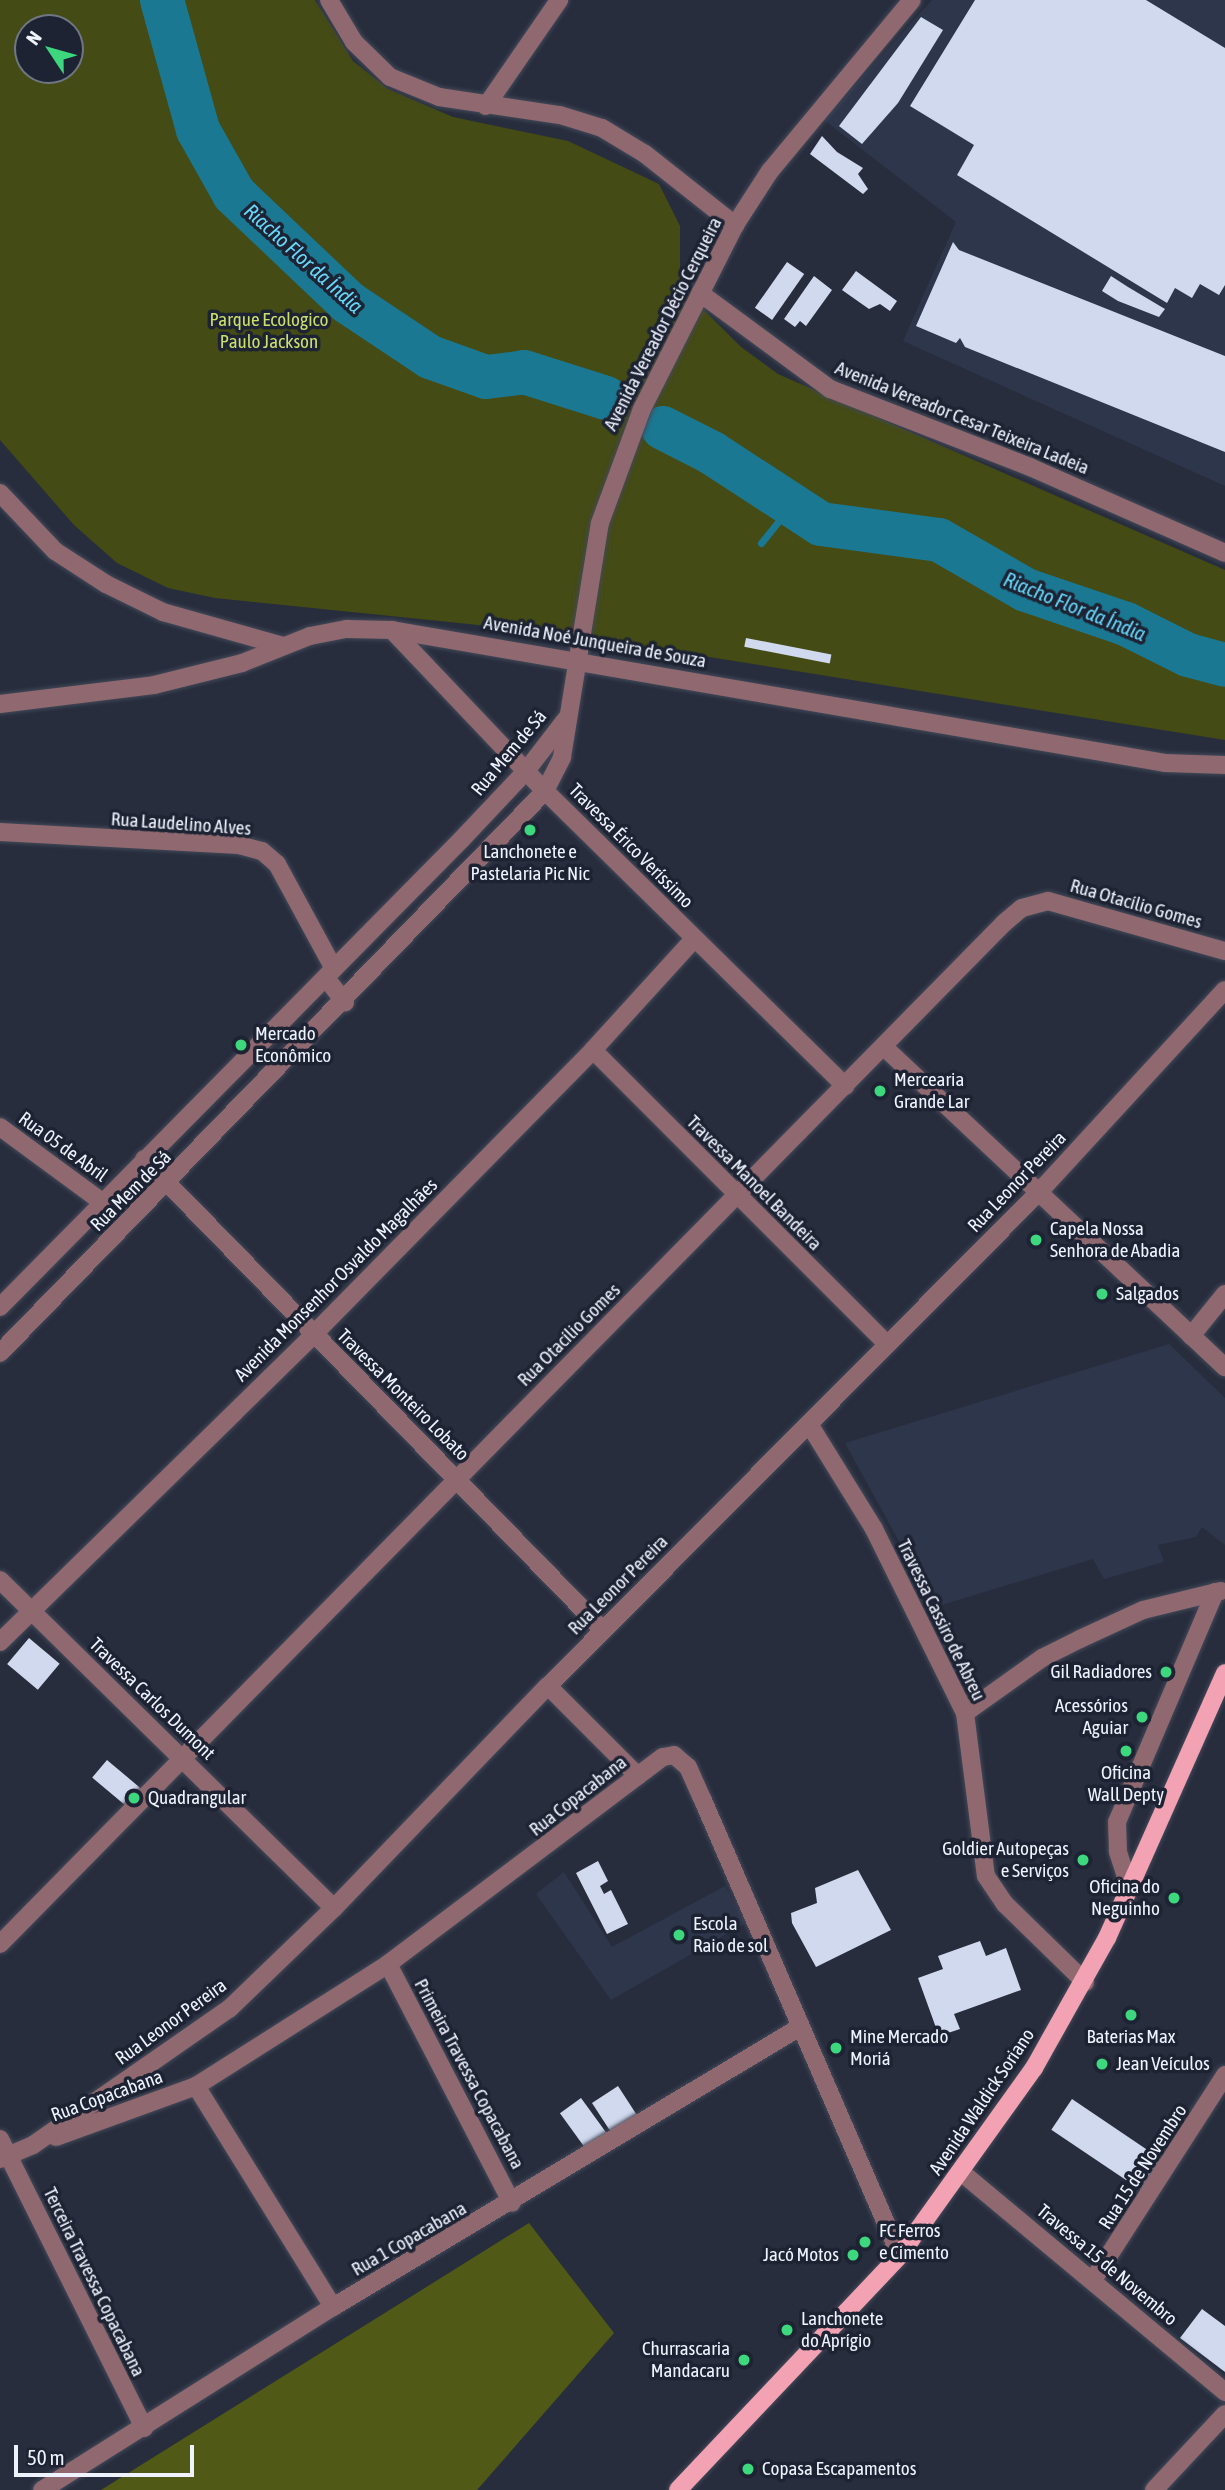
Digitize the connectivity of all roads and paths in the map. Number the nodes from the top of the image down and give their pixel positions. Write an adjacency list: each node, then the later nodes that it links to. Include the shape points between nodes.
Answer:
1 (559, 0): 4 (street)
2 (912, 0): 5 (street, Avenida Vereador Décio Cerqueira, via 770,171)
3 (331, 1): 4 (street, via 354,42 390,77 439,97)
4 (486, 106): 5 (street, via 560,115 601,128 645,154)
5 (735, 225): 6 (street, Avenida Vereador Décio Cerqueira)
6 (700, 293): 8 (street, Avenida Vereador Cesar Teixeira Ladeia, via 830,389 1030,467); 11 (street, Avenida Vereador Décio Cerqueira, via 629,437 607,497)
7 (0, 493): 10 (street, Avenida Noé Junqueira de Souza, via 55,551 106,584 163,612)
8 (1225, 553)
9 (392, 631): 10 (street, Avenida Noé Junqueira de Souza, via 347,629); 11 (street, Avenida Noé Junqueira de Souza); 15 (street, Travessa Érico Veríssimo)
10 (280, 645): 12 (street, via 242,663 154,685)
11 (575, 660): 13 (street, Avenida Vereador Décio Cerqueira); 14 (street, Avenida Noé Junqueira de Souza, via 1165,763)
12 (0, 704)
13 (566, 719): 15 (street, Rua Mem de Sá); 16 (street, Rua Mem de Sá, via 562,757)
14 (1225, 765)
15 (526, 771): 16 (street, Travessa Érico Veríssimo); 20 (street, Rua Mem de Sá)
16 (545, 791): 18 (street, Travessa Érico Veríssimo); 22 (street, Rua Mem de Sá)
17 (0, 832): 20 (street, Rua Laudelino Alves, via 239,845 262,851 277,864)
18 (694, 939): 24 (street, Avenida Monsenhor Osvaldo Magalhães); 25 (street, Travessa Érico Veríssimo)
19 (1225, 951): 23 (street, Rua Otacílio Gomes, via 1064,904 1035,903 1004,923)
20 (330, 974): 22 (street, Rua Laudelino Alves); 27 (street, Rua Mem de Sá)
21 (1225, 990): 29 (street, Rua Leonor Pereira)
22 (345, 1002): 28 (street, Rua Mem de Sá)
23 (884, 1047): 25 (street, Rua Otacílio Gomes); 29 (street)
24 (593, 1050): 30 (street, Travessa Manoel Bandeira); 34 (street, Avenida Monsenhor Osvaldo Magalhães)
25 (845, 1086): 30 (street, Rua Otacílio Gomes)
26 (0, 1127): 31 (street, Rua 05 de Abril)
27 (144, 1159): 28 (street, Travessa Monteiro Lobato); 31 (street, Rua Mem de Sá)
28 (168, 1184): 34 (street, Travessa Monteiro Lobato); 37 (street, Rua Mem de Sá)
29 (1040, 1191): 35 (street); 36 (street, Rua Leonor Pereira)
30 (738, 1198): 36 (street, Travessa Manoel Bandeira); 40 (street, Rua Otacílio Gomes)
31 (102, 1202): 33 (street, Rua Mem de Sá)
32 (1225, 1294): 35 (street)
33 (0, 1307)
34 (314, 1334): 40 (street, Travessa Monteiro Lobato); 43 (street, Avenida Monsenhor Osvaldo Magalhães)
35 (1191, 1336): 38 (street)
36 (886, 1343): 39 (street, Rua Leonor Pereira)
37 (0, 1353)
38 (1225, 1367)
39 (809, 1424): 44 (street, Rua Leonor Pereira); 48 (street, Travessa Cassiro de Abreu, via 874,1529)
40 (455, 1477): 44 (street, Travessa Monteiro Lobato); 49 (street, Rua Otacílio Gomes)
41 (0, 1580): 43 (street, Travessa Carlos Dumont)
42 (1220, 1591): 48 (street, via 1143,1610 1080,1639 1042,1658); 51 (street, via 1116,1822 1118,1851)
43 (31, 1611): 45 (street, Avenida Monsenhor Osvaldo Magalhães); 49 (street, Travessa Carlos Dumont)
44 (603, 1630): 47 (street, Rua Leonor Pereira)
45 (0, 1642)
46 (1225, 1673): 51 (main road, Avenida Waldick Soriano)
47 (548, 1686): 50 (street); 52 (street, Rua Leonor Pereira)
48 (965, 1713): 55 (street, Travessa Cassiro de Abreu, via 986,1876 1005,1904)
49 (184, 1758): 52 (street, Travessa Carlos Dumont); 53 (street, Rua Otacílio Gomes)
50 (638, 1776): 54 (street, Rua Copacabana); 56 (street, Rua Copacabana, via 663,1757 674,1755 688,1767)
51 (1130, 1889): 55 (main road, Avenida Waldick Soriano)
52 (334, 1908): 60 (street, Rua Leonor Pereira, via 229,2009)
53 (0, 1944)
54 (388, 1964): 58 (street, Rua Copacabana); 63 (street, Primeira Travessa Copacabana)
55 (1085, 1982): 62 (main road, Avenida Waldick Soriano, via 1034,2068)
56 (800, 2027): 63 (street, Rua 1 Copacabana); 64 (street, Rua Copacabana)
57 (1225, 2075): 65 (street, Rua 15 de Novembro)
58 (196, 2086): 60 (street, Rua Copacabana); 66 (street)
59 (0, 2139): 61 (street, Terceira Travessa Copacabana)
60 (33, 2145): 61 (street, Rua Leonor Pereira)
61 (5, 2157): 69 (street, Terceira Travessa Copacabana)
62 (961, 2172): 64 (main road, Avenida Waldick Soriano); 65 (street, Travessa 15 de Novembro)
63 (512, 2203): 66 (street, Rua 1 Copacabana)
64 (900, 2255): 71 (main road, Avenida Waldick Soriano)
65 (1093, 2280): 67 (street, Travessa 15 de Novembro)
66 (333, 2307): 69 (street, Rua 1 Copacabana)
67 (1225, 2392)
68 (1225, 2414): 72 (street)
69 (144, 2428): 70 (street, Rua 1 Copacabana)
70 (42, 2490)
71 (678, 2490)
72 (1154, 2490)

